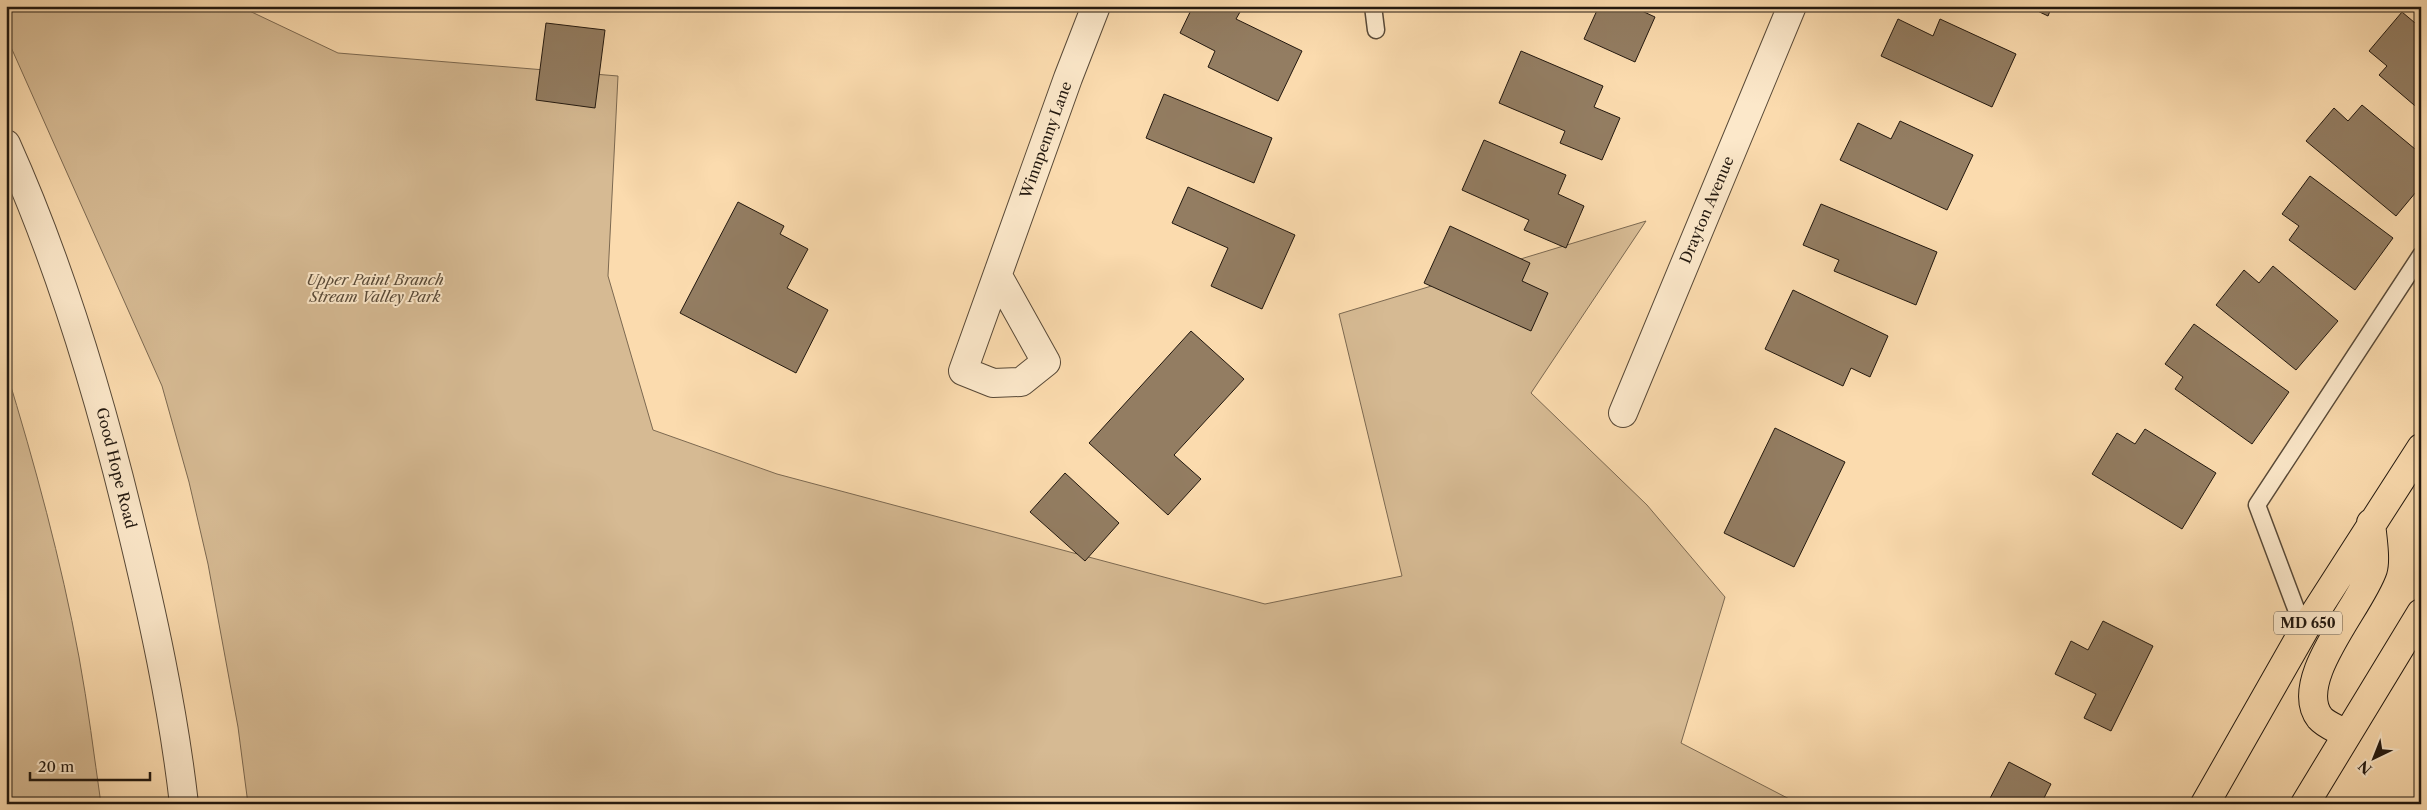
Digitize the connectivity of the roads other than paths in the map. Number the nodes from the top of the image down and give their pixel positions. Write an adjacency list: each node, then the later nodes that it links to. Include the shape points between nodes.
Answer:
1 (1096, 6): 7 (street, Winnpenny Lane)
2 (1373, 6): 4 (lane)
3 (1792, 6): 8 (street, Drayton Avenue)
4 (1376, 30)
5 (6, 144): 14 (street, Good Hope Road, via 46,242 97,393 163,668)
6 (2421, 255): 12 (lane, via 2257,505)
7 (998, 276)
8 (1623, 413)
9 (2421, 448): 10 (main road, MD 650)
10 (2372, 523): 12 (main road, MD 650); 13 (main road, via 2374,568 2314,684 2313,706 2321,720)
11 (2421, 613): 13 (main road)
12 (2304, 630): 15 (main road, MD 650)
13 (2346, 734): 16 (main road)
14 (184, 804)
15 (2205, 804)
16 (2305, 804)

